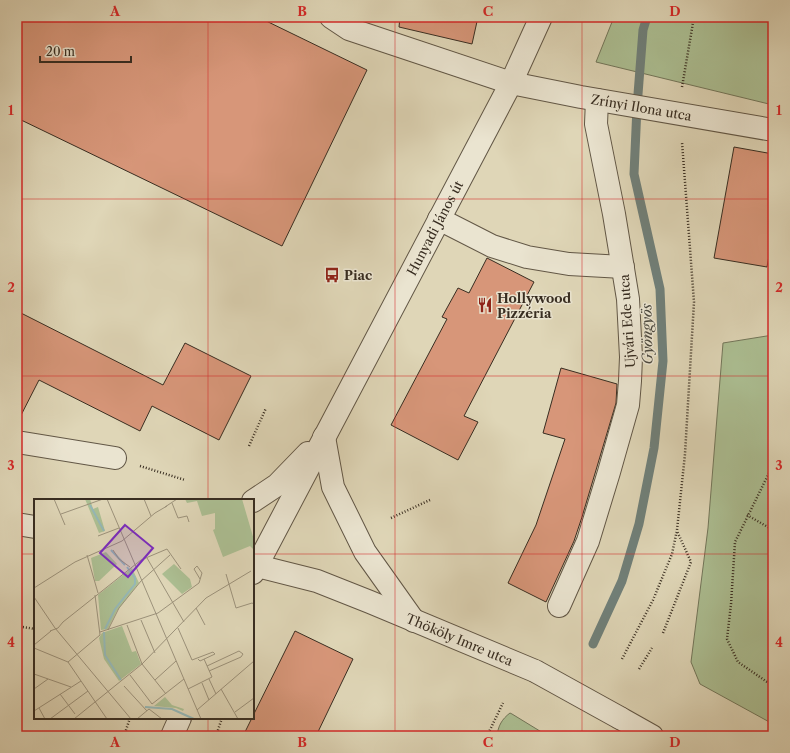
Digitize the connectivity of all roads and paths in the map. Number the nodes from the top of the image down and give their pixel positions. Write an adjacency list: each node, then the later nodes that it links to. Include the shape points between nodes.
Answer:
1 (331, 17): 4 (street, Zrínyi Ilona utca, via 349,28)
2 (541, 17): 4 (street, Hunyadi János út)
3 (694, 17): 5 (path)
4 (511, 83): 6 (street, Zrínyi Ilona utca); 9 (street, Hunyadi János út)
5 (681, 89)
6 (604, 101): 7 (street, Zrínyi Ilona utca); 10 (street, Ujvári Ede utca, via 596,124)
7 (773, 130)
8 (682, 138): 24 (path, via 694,302 685,454)
9 (439, 219): 10 (street, via 492,246 527,257 569,264); 12 (street, Hunyadi János út)
10 (623, 267): 27 (street, Ujvári Ede utca, via 628,299 631,357 628,405 588,541)
11 (266, 408): 14 (path)
12 (324, 437): 18 (street, Hunyadi János út, via 277,485); 26 (street, Hunyadi János út); 28 (street, via 333,487 365,552)
13 (17, 442): 15 (street)
14 (249, 446)
15 (115, 458): 17 (path)
16 (773, 465): 20 (path)
17 (185, 480)
18 (254, 499)
19 (430, 500): 21 (path)
20 (747, 515): 25 (path); 35 (path, via 735,542 727,639 738,662)
21 (391, 518)
22 (17, 524): 23 (street)
23 (34, 527)
24 (677, 530): 31 (path, via 691,562); 33 (path, via 672,554 653,600)
25 (773, 530)
26 (254, 568): 28 (street, Thököly Imre utca, via 317,581)
27 (560, 606)
28 (414, 621): 44 (street, Thököly Imre utca, bridge, via 535,670)
29 (17, 626): 30 (path)
30 (34, 629)
31 (663, 633)
32 (652, 648): 34 (path)
33 (622, 659)
34 (639, 669)
35 (773, 686)
36 (503, 703): 43 (path)
37 (130, 719): 40 (path)
38 (180, 719): 41 (street)
39 (222, 719): 42 (path)
40 (124, 736)
41 (172, 736)
42 (216, 736)
43 (486, 736)
44 (652, 736)

